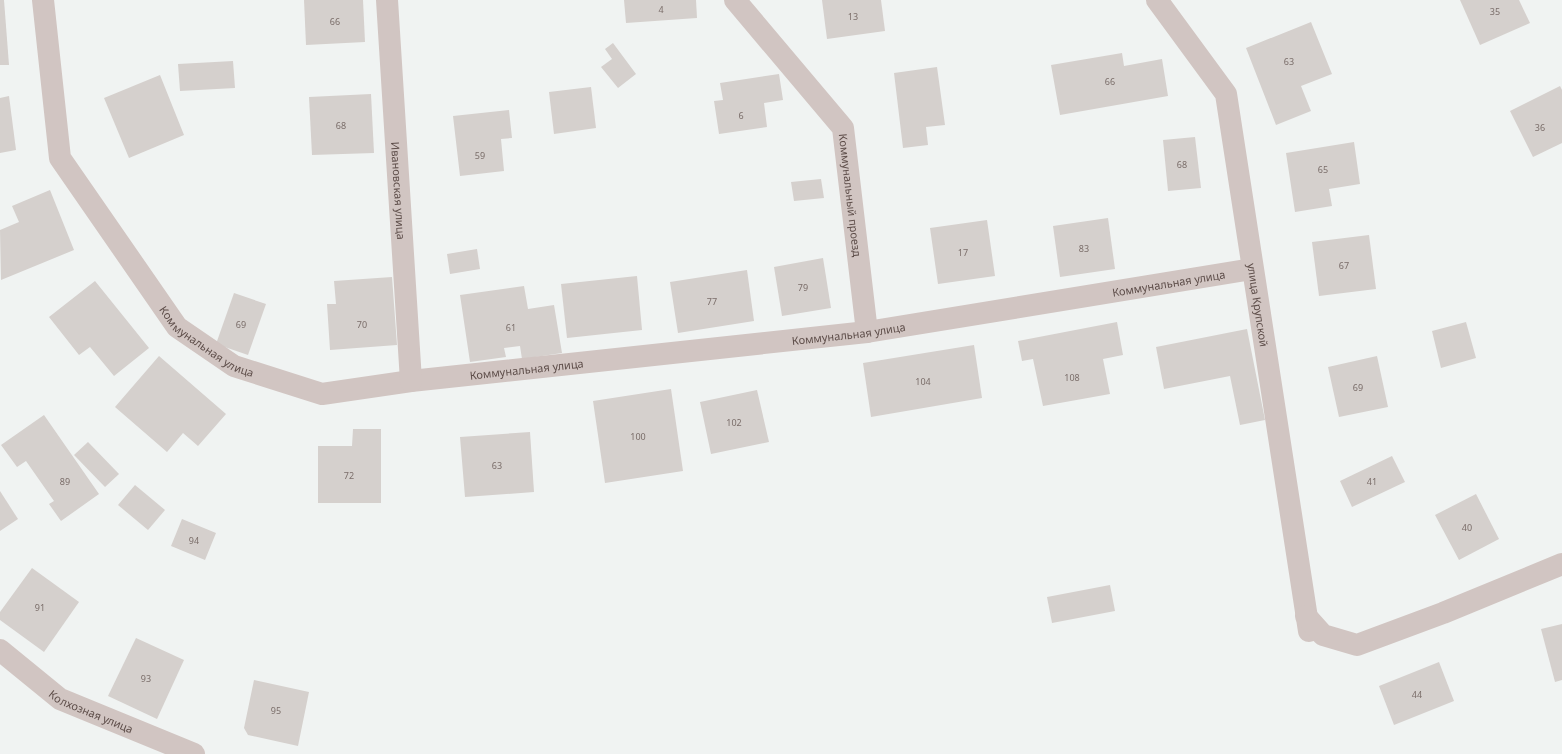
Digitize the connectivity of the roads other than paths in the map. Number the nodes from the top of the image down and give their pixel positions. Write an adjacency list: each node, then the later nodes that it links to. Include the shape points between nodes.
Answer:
1 (43, 0): 7 (street, Коммунальная улица, via 60,158 177,327 234,366 322,394)
2 (387, 0): 7 (street, Ивановская улица)
3 (735, 0): 6 (street, Коммунальный проезд, via 843,128)
4 (1157, 0): 5 (street, улица Крупской, via 1226,94)
5 (1252, 269): 6 (street, Коммунальная улица); 8 (street, улица Крупской, via 1307,623 1323,635 1357,645)
6 (867, 332): 7 (street, Коммунальная улица)
7 (411, 381)
8 (1562, 564)
9 (0, 650): 10 (street, Колхозная улица, via 60,699)
10 (194, 754)

